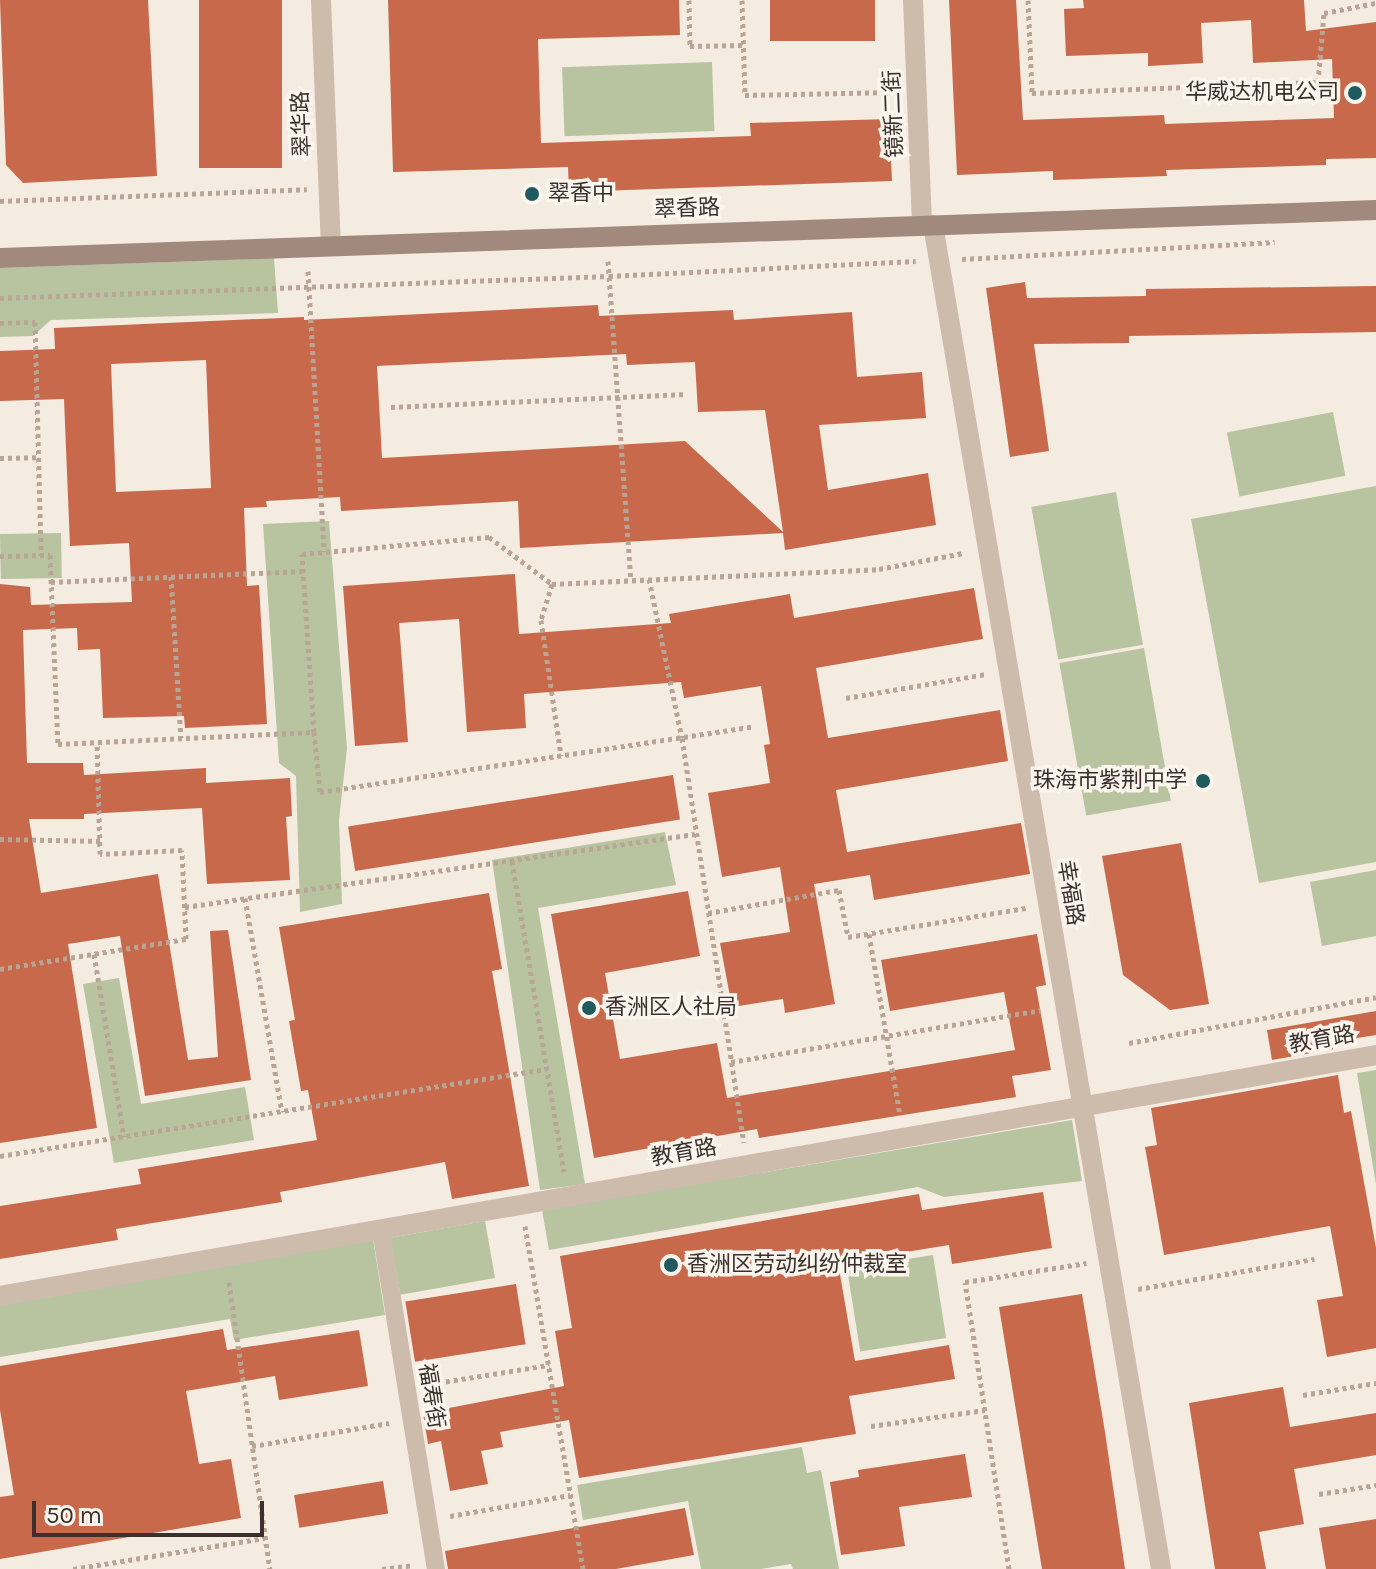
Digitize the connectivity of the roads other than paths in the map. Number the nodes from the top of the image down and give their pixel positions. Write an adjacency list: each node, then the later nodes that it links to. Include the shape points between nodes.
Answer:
1 (321, 0): 5 (street, 翠华路)
2 (913, 0): 4 (street, 镜新二街)
3 (1376, 210): 4 (main road, 翠香路)
4 (928, 225): 5 (main road, 翠香路); 8 (street, 幸福路, via 939,260)
5 (331, 245): 6 (main road, 翠香路)
6 (0, 258)
7 (1376, 1055): 8 (street, 教育路)
8 (1082, 1108): 9 (street, 教育路); 12 (street, 幸福路)
9 (381, 1230): 10 (street, 教育路); 11 (lane, 福寿街)
10 (0, 1296)
11 (434, 1566)
12 (1161, 1569)

